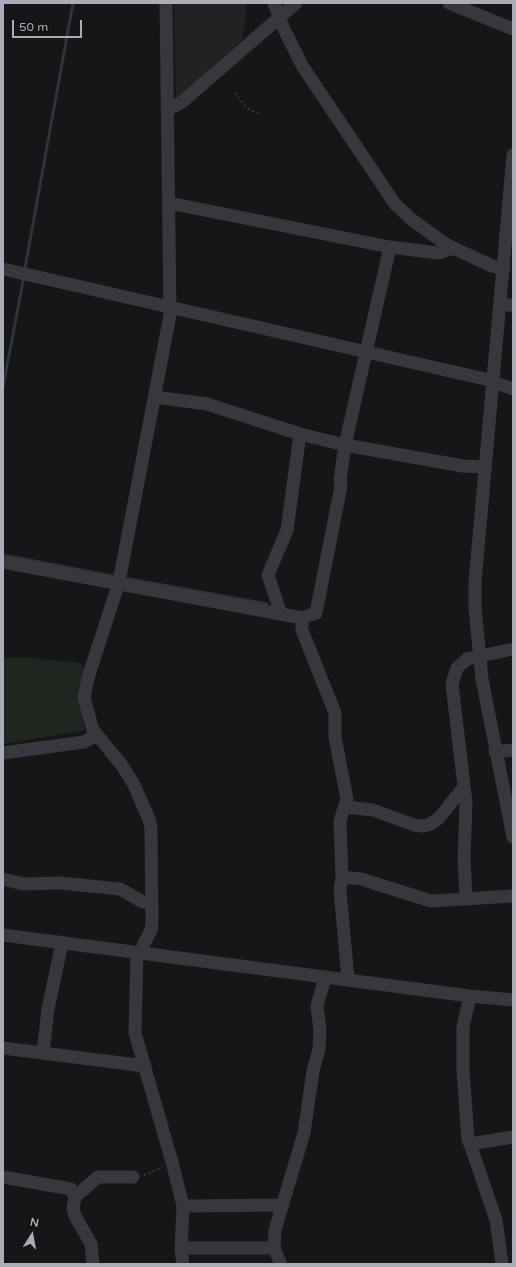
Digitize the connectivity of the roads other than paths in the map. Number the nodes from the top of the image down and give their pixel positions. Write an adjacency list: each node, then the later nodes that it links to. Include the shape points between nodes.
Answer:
1 (166, 3): 7 (street)
2 (274, 3): 5 (street)
3 (296, 3): 5 (street)
4 (449, 3): 6 (street)
5 (279, 18): 7 (street, via 182,102); 11 (street, via 306,73 395,204 417,224)
6 (513, 29)
7 (167, 110): 9 (street)
8 (513, 155): 12 (street)
9 (169, 203): 10 (street); 15 (street)
10 (390, 247): 11 (street, via 438,253); 16 (street)
11 (454, 248): 12 (street, via 492,266)
12 (507, 266): 14 (street)
13 (3, 269): 15 (street)
14 (507, 305): 17 (street)
15 (170, 307): 16 (street); 19 (street)
16 (366, 352): 17 (street); 21 (street)
17 (494, 383): 18 (street); 22 (street)
18 (513, 390)
19 (154, 397): 20 (street, via 207,404); 24 (street)
20 (300, 434): 21 (street); 25 (street, via 287,530 268,576)
21 (345, 445): 22 (street, via 463,466); 26 (street, via 341,486 316,613)
22 (485, 467): 28 (street, via 475,582)
23 (3, 562): 24 (street)
24 (119, 582): 25 (street); 29 (street, via 85,692 90,724)
25 (279, 614): 26 (street)
26 (302, 618): 34 (street, via 302,630 335,713 335,737 347,799)
27 (513, 650): 28 (street)
28 (480, 656): 31 (street); 33 (street, via 474,656 460,664 452,684)
29 (97, 735): 32 (street, via 84,742); 41 (street, via 133,783 149,818)
30 (513, 750): 31 (street)
31 (495, 752): 35 (street)
32 (3, 753)
33 (464, 787): 34 (street, via 438,818 423,826 372,810); 40 (street)
34 (346, 806): 37 (street, via 340,821)
35 (511, 824): 36 (street)
36 (513, 837)
37 (342, 877): 40 (street, via 361,879 431,901); 46 (street, via 340,890)
38 (3, 879): 41 (street, via 32,885 60,883 120,889 143,902)
39 (513, 896): 40 (street)
40 (466, 899)
41 (152, 904): 44 (street, via 151,930)
42 (3, 935): 43 (street)
43 (62, 943): 44 (street); 50 (street, via 48,1010)
44 (140, 953): 45 (street); 51 (street, via 135,1033)
45 (325, 977): 46 (street); 57 (street, via 316,1006 320,1049 313,1071 304,1133)
46 (348, 979): 47 (street)
47 (470, 996): 48 (street); 53 (street, via 463,1027 463,1070)
48 (513, 1000)
49 (3, 1048): 50 (street)
50 (43, 1053): 51 (street)
51 (145, 1066): 58 (street)
52 (513, 1137): 53 (street)
53 (470, 1144): 59 (street)
54 (3, 1177): 56 (street, via 72,1189)
55 (133, 1177): 56 (street, via 98,1178)
56 (74, 1197): 62 (street, via 75,1216 91,1244)
57 (283, 1205): 58 (street); 61 (street, via 275,1230)
58 (183, 1206): 60 (street)
59 (507, 1246): 65 (street)
60 (181, 1248): 61 (street); 63 (street)
61 (274, 1248): 64 (street)
62 (92, 1264)
63 (183, 1264)
64 (281, 1264)
65 (502, 1264)

